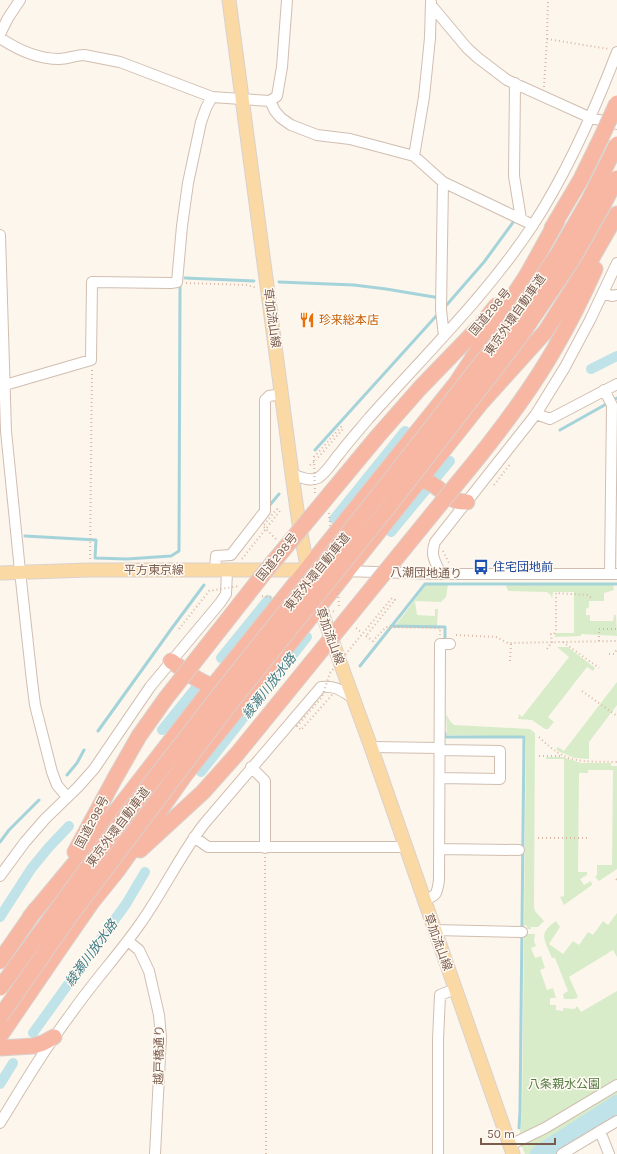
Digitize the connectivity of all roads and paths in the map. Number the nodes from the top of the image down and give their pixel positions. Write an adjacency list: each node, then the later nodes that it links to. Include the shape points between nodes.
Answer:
1 (20, 0): 6 (street)
2 (229, 0): 14 (main road, 草加流山線)
3 (287, 0): 15 (street, via 282,67 277,96)
4 (548, 0): 9 (path)
5 (431, 2): 11 (street, via 453,32 478,58); 20 (street, via 424,97)
6 (4, 17): 7 (street)
7 (0, 34)
8 (0, 38): 13 (street, via 21,51 43,57 60,59 84,55 120,62)
9 (547, 39): 10 (path); 12 (path)
10 (617, 52): 17 (street)
11 (515, 83): 12 (street); 24 (street, via 514,176)
12 (543, 96): 17 (street)
13 (212, 97): 14 (street); 30 (street, via 201,122 188,183)
14 (242, 100): 15 (street); 39 (main road, 草加流山線)
15 (270, 101): 20 (street, via 281,118 305,131 350,139)
16 (617, 103): 25 (highway, 国道298号, bridge, via 581,179)
17 (591, 118): 18 (street); 27 (street, via 556,187)
18 (617, 124)
19 (617, 144): 102 (highway, 東京外環自動車道, bridge, via 558,254 502,336 126,815)
20 (414, 156): 22 (street)
21 (617, 178): 104 (highway, 東京外環自動車道, bridge, via 572,260 517,341 390,505 233,700 80,903)
22 (443, 182): 24 (street); 34 (street, via 441,310)
23 (617, 214): 43 (highway, via 545,332 481,403)
24 (521, 219): 27 (street)
25 (557, 221): 50 (highway, 国道298号, via 527,275 457,382); 97 (highway, 国道298号, bridge, via 480,326 377,437 265,572 166,698 139,736 71,860)
26 (617, 221): 94 (highway, bridge, via 555,349 479,457 242,748 203,792)
27 (533, 225): 34 (street, via 482,294)
28 (0, 235): 37 (street)
29 (617, 263): 32 (street)
30 (178, 282): 31 (path, via 248,285); 35 (street, via 92,282)
31 (258, 288)
32 (603, 293): 33 (street); 40 (street)
33 (617, 295)
34 (444, 336): 42 (street, via 387,398 326,471 317,479 308,480)
35 (91, 360): 37 (street); 48 (path)
36 (617, 384): 38 (street)
37 (4, 387): 51 (street, via 7,449)
38 (604, 390): 40 (street, via 550,419); 55 (street, via 610,403)
39 (282, 394): 42 (main road, 草加流山線); 49 (street, via 269,396 265,400 265,511 231,555 216,556)
40 (536, 414): 45 (street)
41 (310, 465): 44 (path, bridge, via 316,460 343,429 340,427 314,457)
42 (292, 474): 50 (main road, 草加流山線)
43 (419, 480): 45 (highway, via 432,484 452,500); 52 (highway)
44 (315, 494)
45 (467, 502): 54 (street, via 435,542 432,550 432,556)
46 (277, 509): 47 (path, bridge, via 263,526)
47 (278, 540)
48 (89, 570): 49 (main road, 平方東京線); 51 (main road, 平方東京線)
49 (221, 570): 50 (main road, 平方東京線); 70 (street, via 226,594)
50 (308, 570): 52 (street, 八潮団地通り); 58 (main road, 草加流山線); 73 (highway, 国道298号)
51 (20, 571): 53 (main road, 平方東京線); 86 (street, via 36,705 56,785)
52 (348, 571): 54 (street, 八潮団地通り); 58 (highway)
53 (0, 573)
54 (441, 574): 55 (street, 八潮団地通り)
55 (613, 574)
56 (241, 585): 59 (path, bridge, via 209,591)
57 (593, 599): 64 (path, via 587,595 556,593 556,631 551,634)
58 (320, 606): 76 (main road, 草加流山線); 94 (highway, via 185,775)
59 (179, 629)
60 (617, 630): 62 (path, via 599,629)
61 (447, 641): 66 (path, via 496,637); 75 (path, bridge, via 440,628 386,627 373,641 366,636 395,600 392,598 330,673 322,697 297,726 301,730); 80 (street)
62 (599, 641): 63 (path); 65 (path)
63 (617, 641)
64 (552, 642): 65 (path); 66 (path); 67 (path)
65 (563, 642): 72 (path)
66 (511, 643): 71 (path)
67 (547, 649)
68 (617, 649): 69 (path, via 614,654)
69 (609, 654)
70 (171, 661): 73 (highway, via 207,685); 86 (street, via 150,687 94,769)
71 (510, 661)
72 (599, 668)
73 (214, 686): 97 (highway, 国道298号)
74 (582, 691): 77 (path)
75 (332, 695)
76 (353, 698): 79 (main road, 草加流山線); 84 (street, via 330,686 321,687)
77 (617, 716)
78 (539, 737): 82 (path)
79 (370, 747): 80 (street); 90 (main road, 草加流山線)
80 (440, 749): 85 (street); 85 (street, via 500,751 500,779)
81 (539, 756): 82 (path)
82 (564, 756): 83 (path, via 575,760)
83 (617, 762)
84 (251, 767): 87 (street); 91 (street, via 265,782)
85 (440, 778): 92 (street)
86 (67, 797): 95 (street, via 25,842)
87 (194, 837): 91 (street, via 208,847); 100 (street, via 159,896)
88 (538, 838): 89 (path)
89 (590, 838)
90 (406, 847): 91 (street); 96 (main road, 草加流山線)
91 (265, 848): 114 (path)
92 (439, 849): 93 (street); 96 (street, via 438,892)
93 (519, 850)
94 (117, 871): 105 (highway, via 92,902)
95 (0, 876)
96 (423, 900): 98 (main road, 草加流山線)
97 (30, 917): 101 (highway, 国道298号)
98 (434, 930): 99 (street); 103 (main road, 草加流山線)
99 (522, 932)
100 (128, 941): 106 (street); 113 (street, 越戸橋通り, via 139,950 147,965 159,1015 161,1037)
101 (0, 962)
102 (0, 988)
103 (455, 989): 112 (main road, 草加流山線); 115 (street, via 440,995)
104 (0, 1017)
105 (0, 1036)
106 (54, 1037): 107 (highway, via 43,1044); 110 (street)
107 (0, 1048)
108 (617, 1085): 112 (street)
109 (617, 1121): 111 (street)
110 (0, 1123)
111 (600, 1131): 116 (street); 117 (street)
112 (512, 1150)
113 (155, 1154)
114 (266, 1154)
115 (438, 1154)
116 (562, 1154)
117 (609, 1154)

